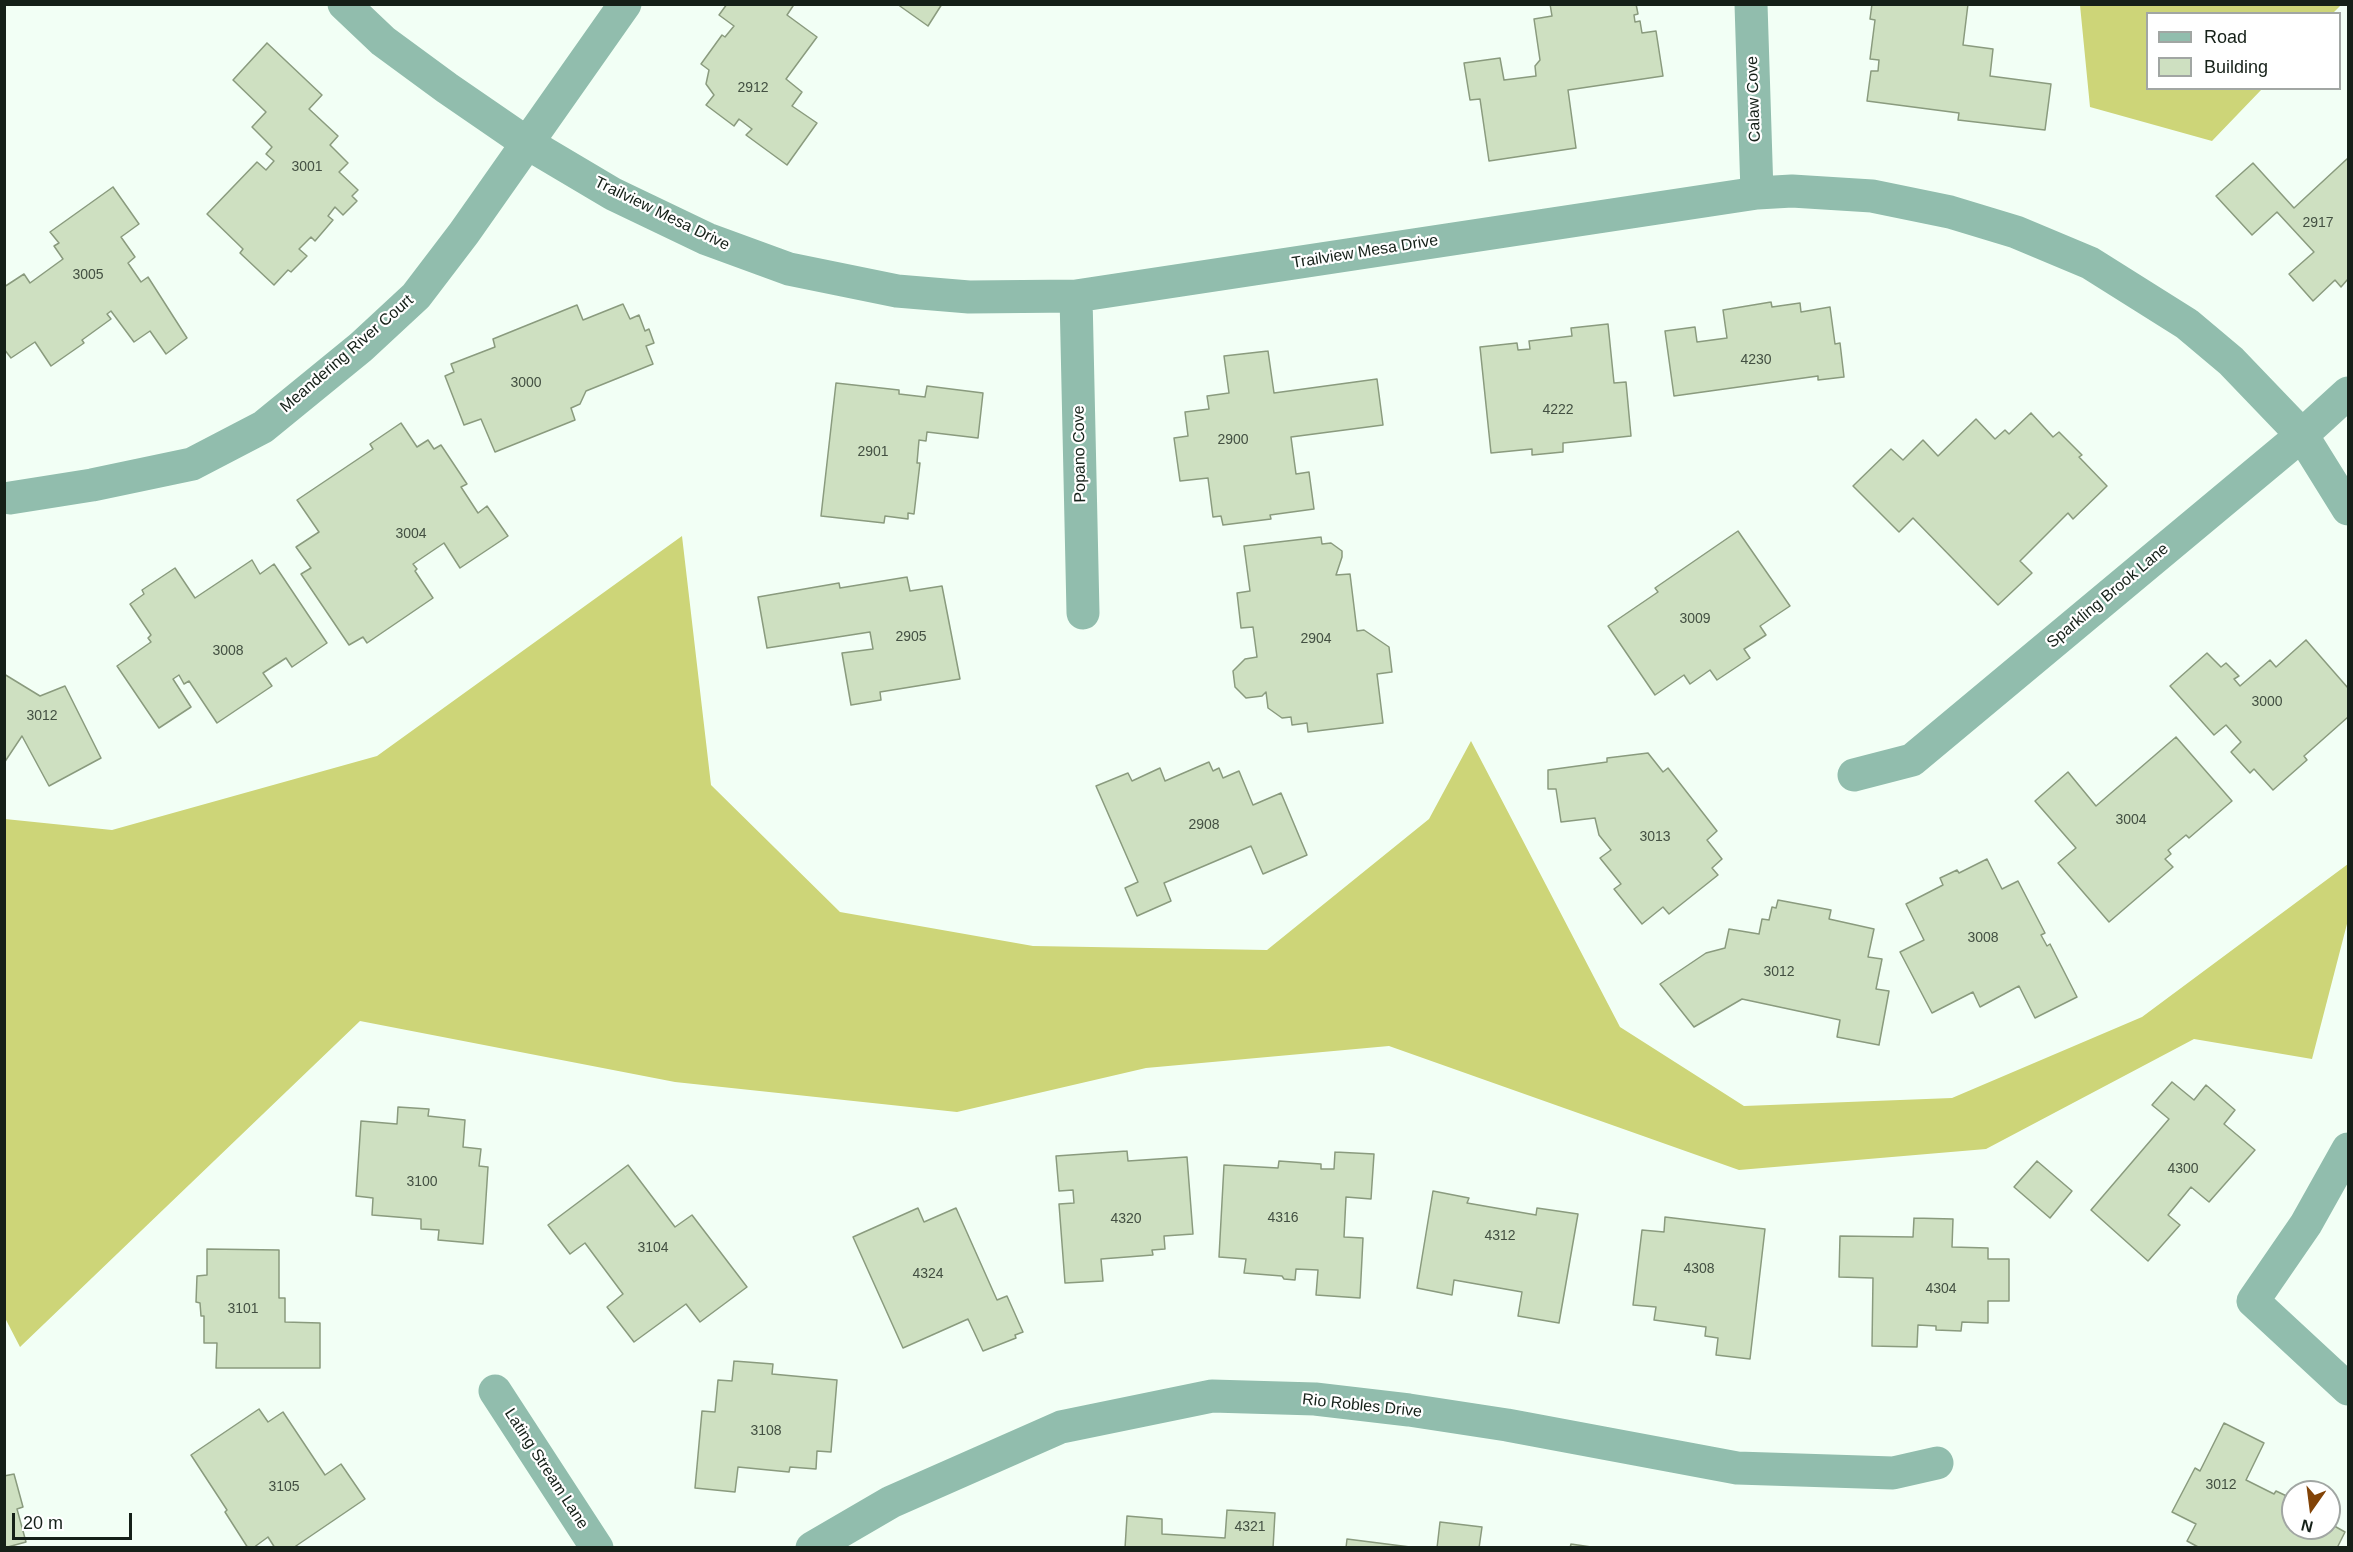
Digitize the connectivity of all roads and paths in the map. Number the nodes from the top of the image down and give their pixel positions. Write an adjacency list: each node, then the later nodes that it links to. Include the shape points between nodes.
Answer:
1 (344, 4): 4 (street, Trailview Mesa Drive, via 392,48)
2 (625, 4): 4 (street, Meandering River Court)
3 (1751, 4): 5 (street, Calaw Cove)
4 (527, 142): 6 (street, Trailview Mesa Drive, via 613,194 707,239 789,269 897,291 969,297); 9 (street, Meandering River Court, via 416,296 263,427 192,464)
5 (1757, 193): 6 (street, Trailview Mesa Drive); 8 (street, Trailview Mesa Drive, via 1872,196 1950,212 2016,232 2090,263 2187,324 2231,361)
6 (1076, 296): 11 (street, Popano Cove)
7 (2349, 393): 8 (street, Sparkling Brook Lane)
8 (2302, 435): 10 (street, Trailview Mesa Drive); 12 (street, Sparkling Brook Lane, via 1912,760)
9 (10, 498)
10 (2349, 509)
11 (1083, 613)
12 (1854, 776)
13 (2349, 1149): 14 (street, via 2306,1224 2253,1301)
14 (2349, 1389)
15 (495, 1391): 17 (street, Lating Stream Lane)
16 (1937, 1463): 18 (street, Rio Robles Drive, via 1893,1473 1737,1468 1409,1410 1315,1399 1212,1395 1061,1427 891,1502)
17 (597, 1548)
18 (812, 1548)

